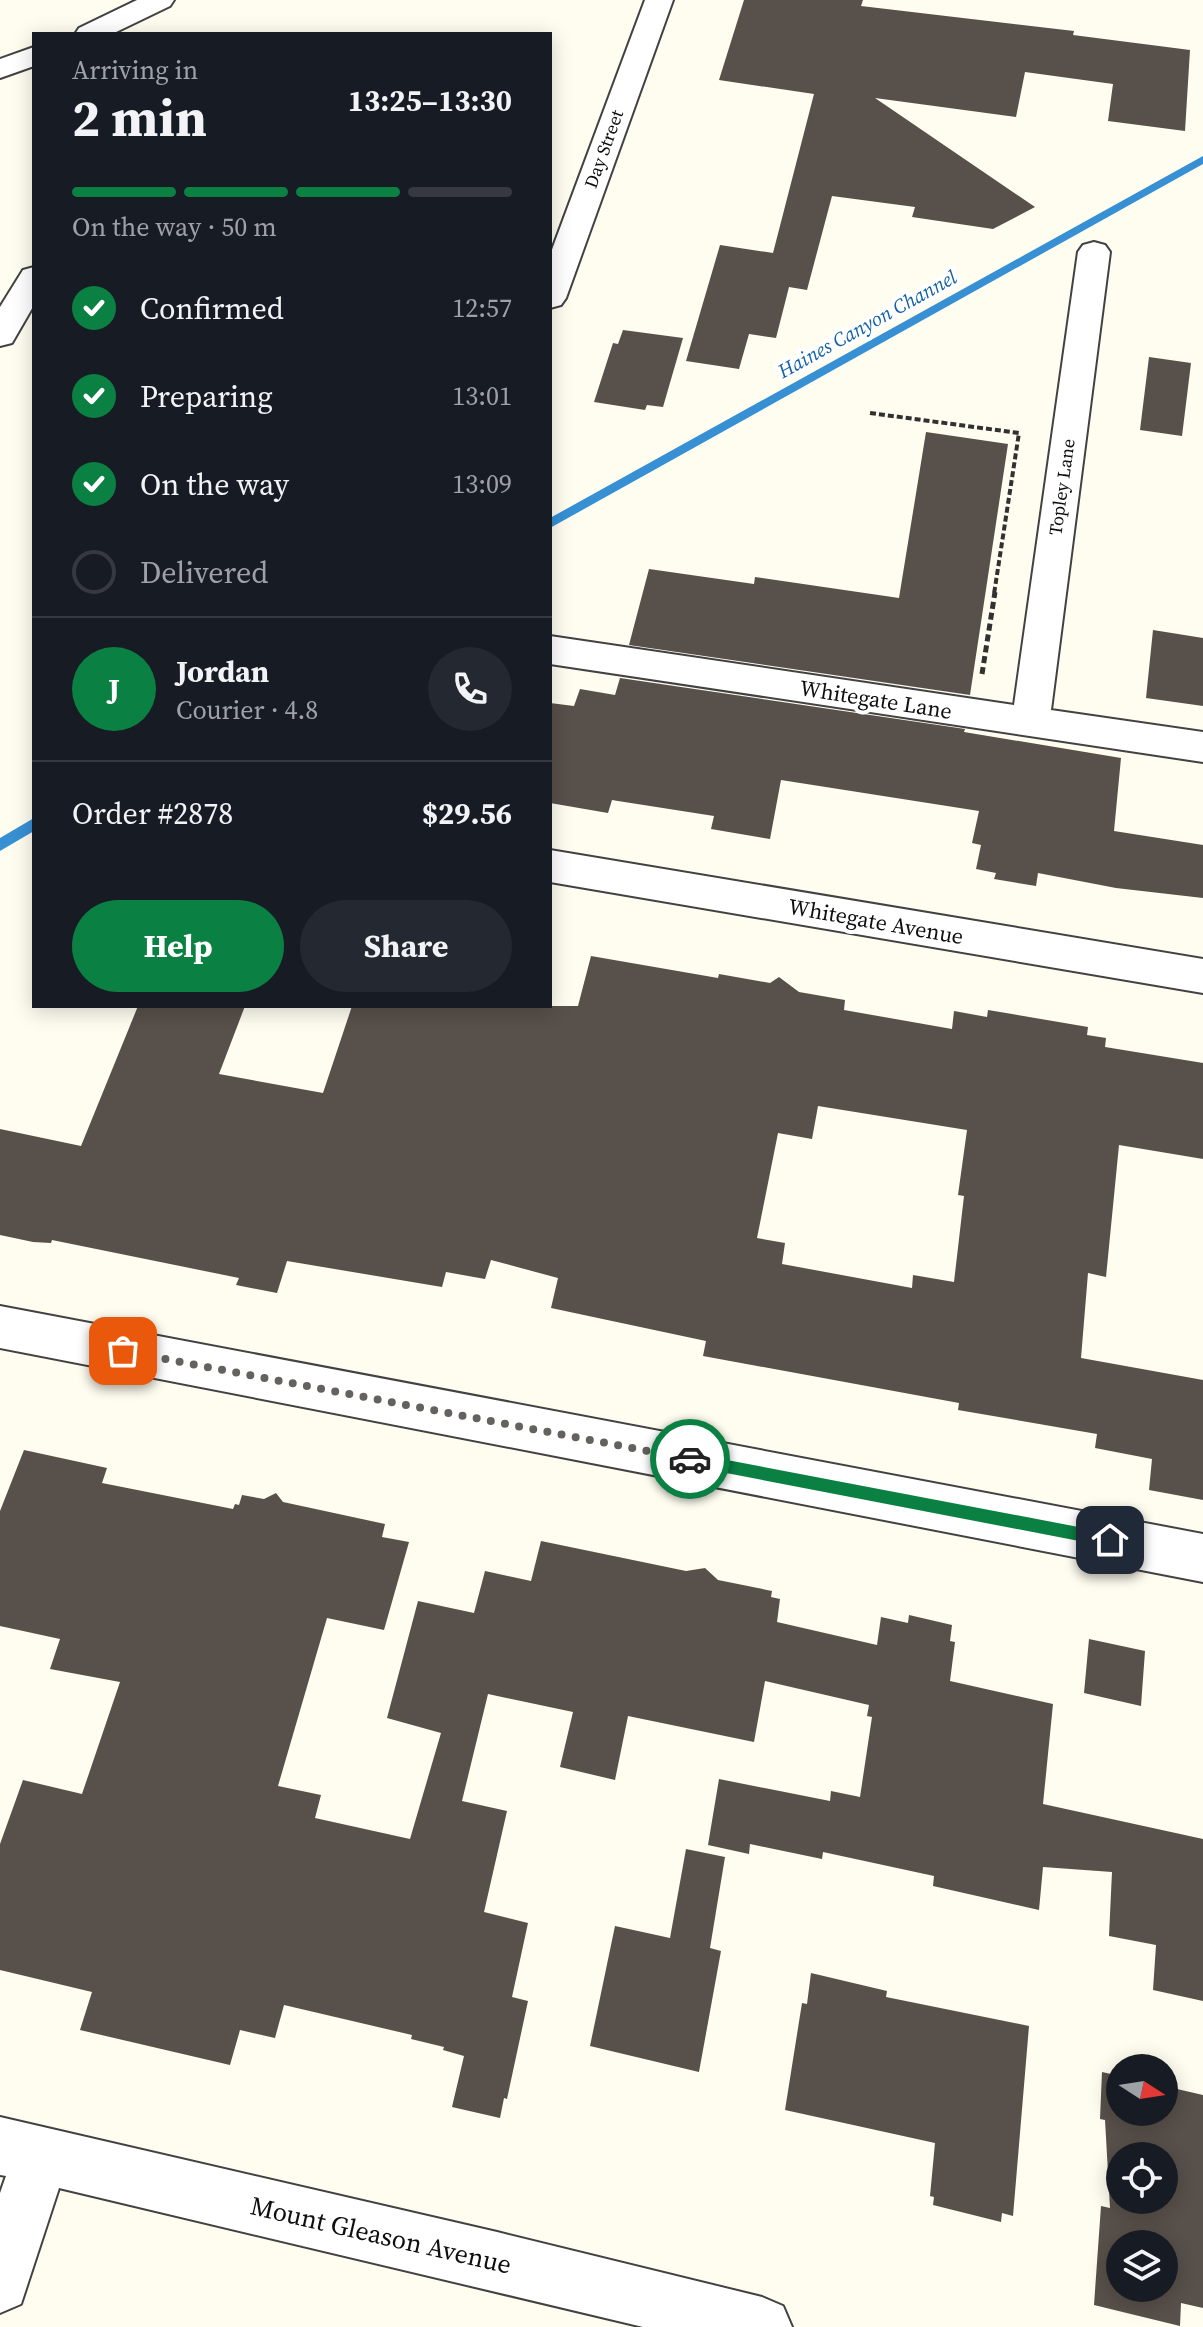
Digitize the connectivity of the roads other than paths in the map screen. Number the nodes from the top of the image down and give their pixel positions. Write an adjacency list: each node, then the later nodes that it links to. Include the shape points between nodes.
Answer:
1 (160, 0): 3 (street)
2 (659, 0): 8 (street, Day Street)
3 (93, 32)
4 (32, 57): 5 (street)
5 (0, 69)
6 (1094, 252): 11 (street, Topley Lane)
7 (32, 280): 9 (street)
8 (552, 293)
9 (0, 335)
10 (552, 650): 11 (street, Whitegate Lane)
11 (1030, 723): 12 (street, Whitegate Lane)
12 (1203, 747)
13 (552, 866): 14 (street, Whitegate Avenue)
14 (1203, 976)
15 (0, 1327): 16 (street)
16 (1203, 1558)
17 (20, 2151): 18 (street); 19 (street, Mount Gleason Avenue)
18 (0, 2283)
19 (762, 2327)

